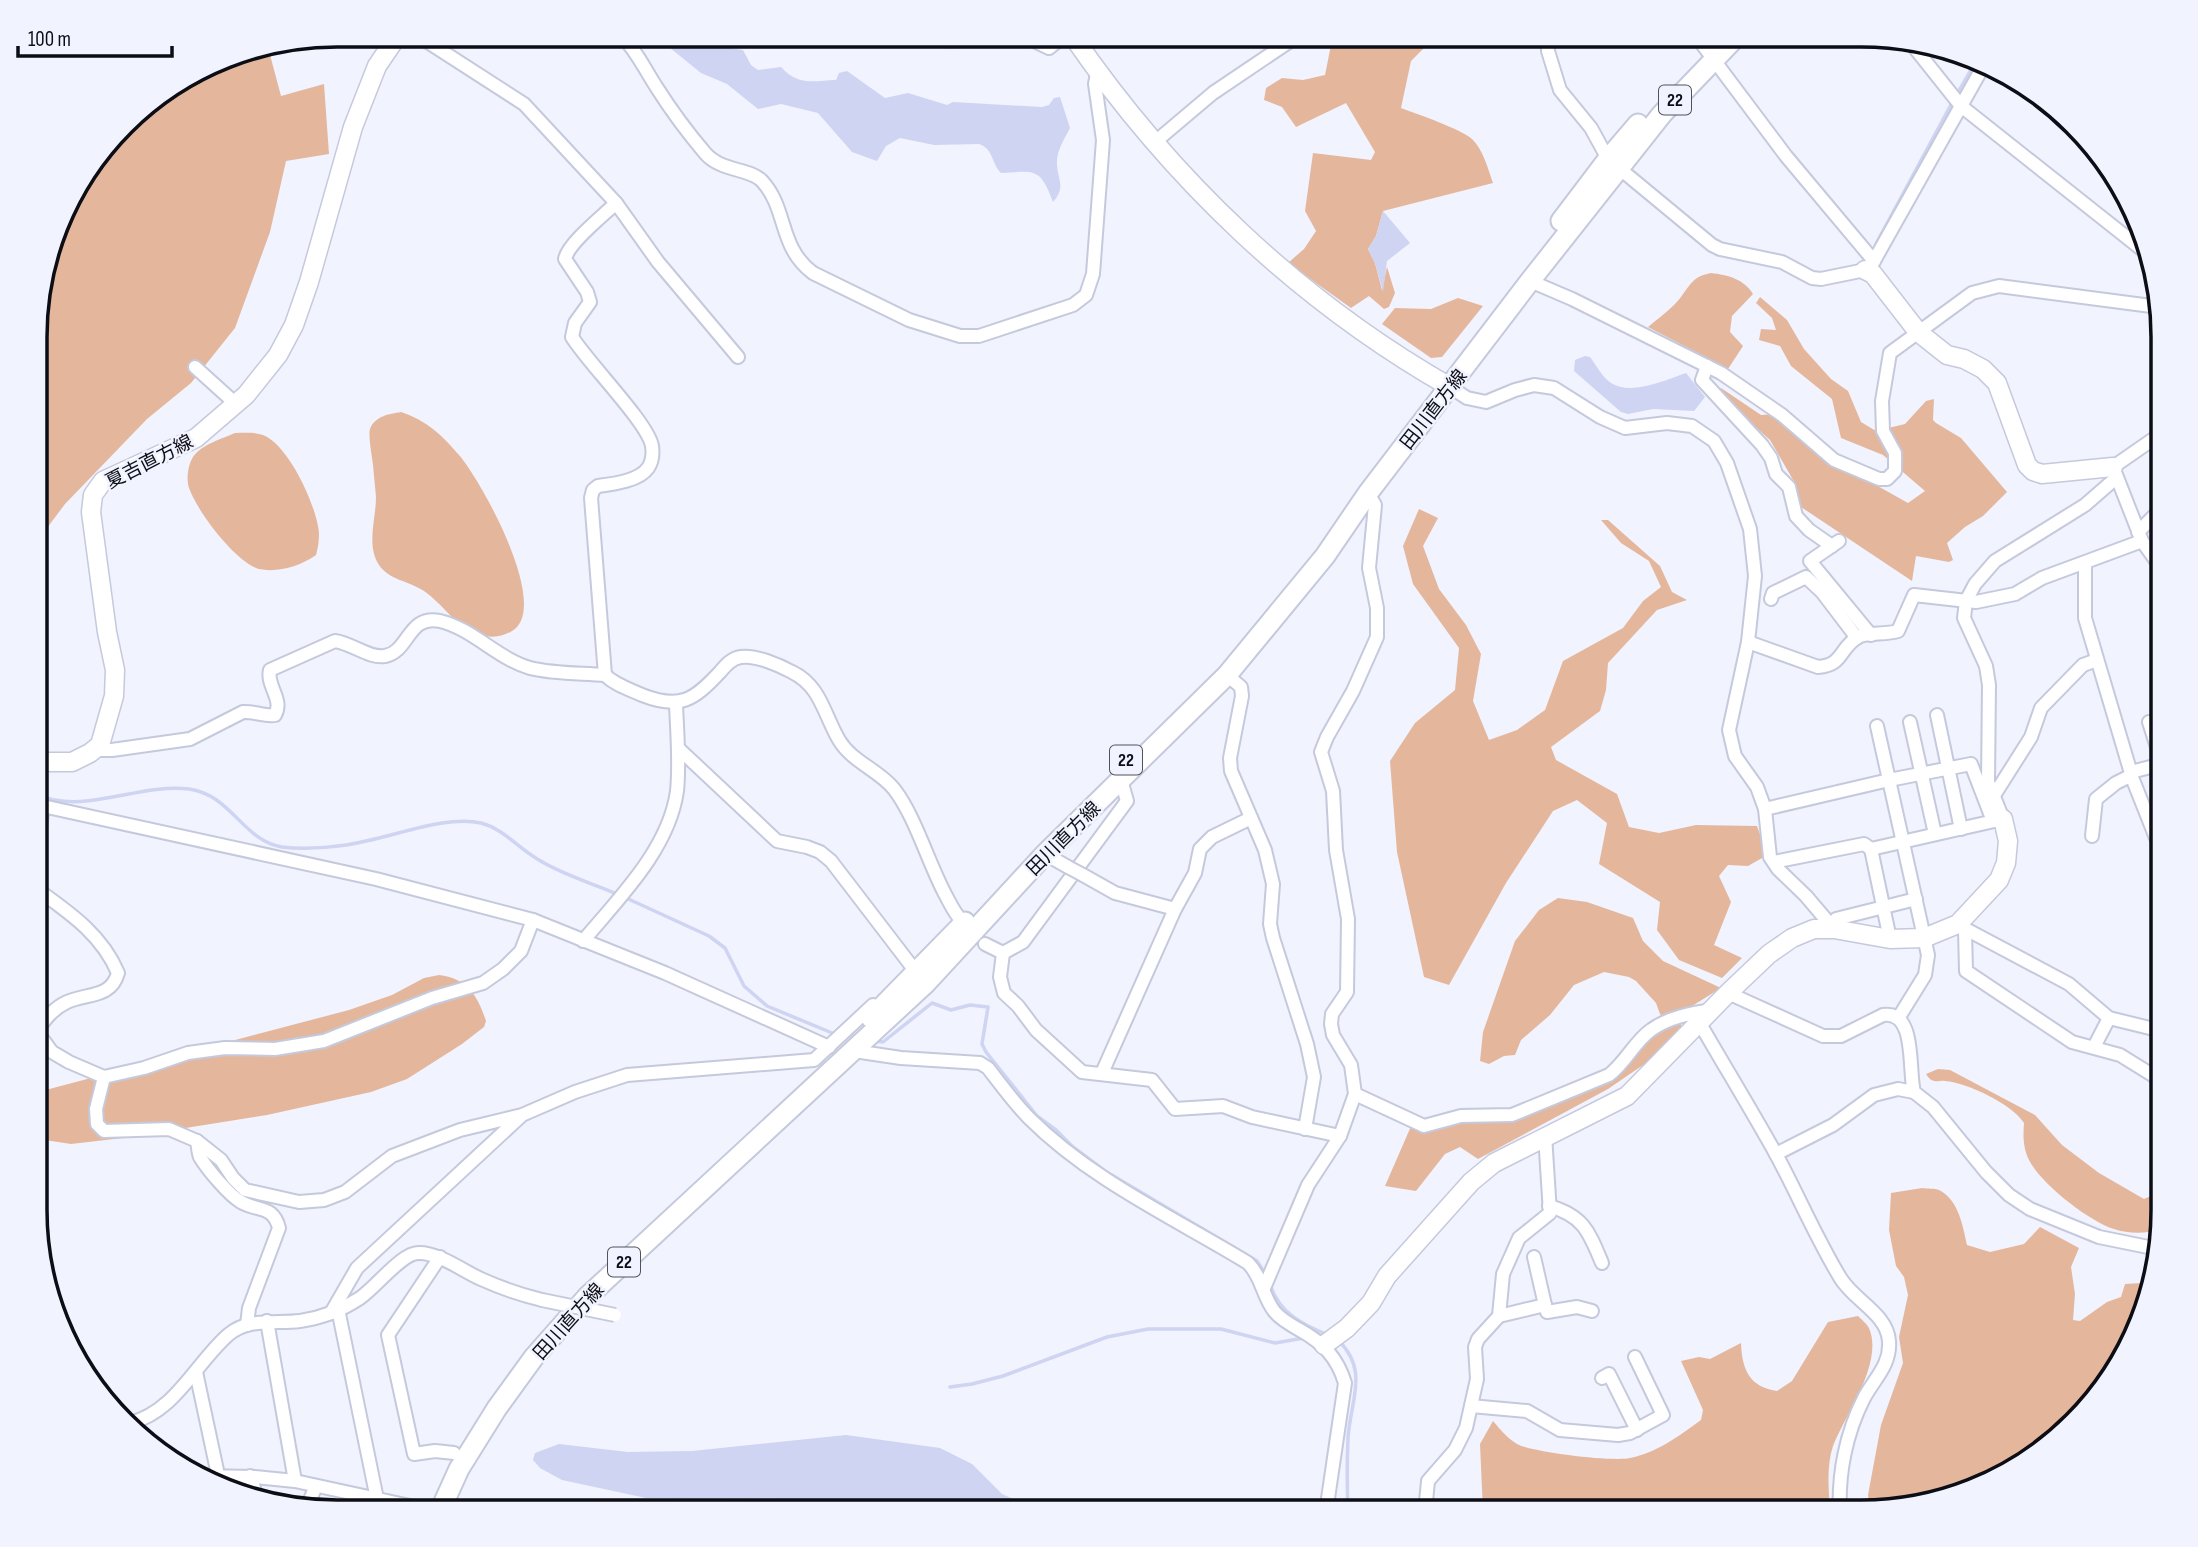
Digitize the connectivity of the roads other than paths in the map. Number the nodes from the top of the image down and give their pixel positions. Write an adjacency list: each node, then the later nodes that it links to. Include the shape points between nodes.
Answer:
1 (390, 47): 25 (street, 夏吉直方線, via 377,66 353,127 294,325 278,355)
2 (436, 47): 15 (street, via 524,104)
3 (633, 47): 10 (street, via 656,88 707,155 718,165 760,178 800,263 909,320 960,336 979,336 1073,305 1086,295 1093,274 1103,140)
4 (1080, 47): 10 (street)
5 (1281, 47): 13 (street, via 1213,93)
6 (1548, 47): 14 (street, via 1560,90)
7 (1708, 47): 14 (main road, 田川直方線 / 22, via 1662,114)
8 (1710, 47): 17 (street)
9 (1919, 53): 12 (street)
10 (1097, 73): 13 (street)
11 (1980, 73): 12 (street)
12 (1961, 106): 16 (street); 17 (street)
13 (1155, 142): 24 (street, via 1206,200 1309,293)
14 (1613, 164): 17 (street, via 1720,249 1782,262 1812,278); 18 (main road, 田川直方線 / 22); 24 (main road, 田川直方線 / 22)
15 (616, 203): 21 (street, via 658,262); 39 (street, via 565,259 590,302 575,323 572,337 643,426 652,445 648,468 634,477 598,486 591,498)
16 (2135, 244)
17 (1869, 268): 20 (street)
18 (1530, 281): 22 (street); 24 (main road, 田川直方線 / 22)
19 (2149, 306): 20 (street, via 1999,286 1972,293)
20 (1918, 332): 22 (street, via 1890,353 1882,401 1884,431 1895,453 1895,471 1887,479 1879,480 1834,460 1782,415); 27 (street, via 1948,355 1983,369 1997,383 2033,471)
21 (738, 357)
22 (1706, 366): 35 (street, via 1702,380 1771,458 1776,474 1789,487 1796,516 1809,530 1836,543 1810,561)
23 (195, 367): 25 (street)
24 (1445, 384): 28 (main road, 田川直方線 / 22); 37 (street, via 1467,398 1486,402 1534,385 1554,388 1625,428 1667,423 1692,426 1714,441 1727,463 1750,529 1755,576); 124 (main road, 田川直方線 / 22, via 1227,657 842,1047 572,1295 539,1332)
25 (236, 404): 48 (street, 夏吉直方線, via 196,438 103,481 93,495 115,670 107,727)
26 (2151, 442): 27 (street)
27 (2114, 472): 30 (street); 34 (street, via 2085,505 1995,561)
28 (1368, 493): 40 (main road, 田川直方線 / 22, via 1325,556); 97 (street, via 1375,505 1369,568 1377,637 1321,752 1333,791 1336,850 1348,919 1347,992 1332,1014 1331,1024 1351,1065)
29 (2151, 522): 30 (street)
30 (2140, 536): 31 (street); 32 (street)
31 (2151, 552)
32 (2085, 563): 34 (street, via 2042,578 2015,594); 38 (street, via 2085,618)
33 (1772, 599): 36 (street, via 1773,593 1805,577)
34 (1966, 601): 35 (street, via 1914,595 1898,631); 56 (street, via 1964,618 1986,666 1989,685 1988,782)
35 (1871, 635): 36 (street)
36 (1857, 638): 37 (street, via 1836,663 1818,667)
37 (1748, 642): 58 (street, via 1729,730 1735,756)
38 (2097, 660): 53 (street); 56 (street, via 2083,665 2041,708 2031,737)
39 (605, 675): 41 (street, via 645,696); 48 (street, via 530,668 453,626 428,621 417,624 388,656 335,640 270,670 268,678 278,702 275,715 243,712 190,739)
40 (1227, 675): 54 (main road, 田川直方線 / 22); 59 (street, via 1241,687 1242,696 1231,771)
41 (676, 704): 47 (street); 81 (street, via 705,688 730,661 740,657 783,668 809,683 839,742 892,786 905,804 959,918)
42 (1937, 715): 51 (street)
43 (1910, 722): 52 (street)
44 (2150, 722): 45 (street)
45 (2151, 725)
46 (1877, 726): 55 (street)
47 (678, 748): 78 (street, via 676,792 663,833 644,867); 81 (street, via 777,841 807,847 831,861)
48 (94, 750): 49 (street, via 72,762)
49 (47, 762)
50 (2151, 767): 53 (street)
51 (1949, 769): 52 (street); 60 (street, via 1971,764); 62 (street)
52 (1921, 774): 55 (street); 63 (street)
53 (2132, 774): 61 (street); 64 (street, via 2096,799)
54 (1121, 780): 67 (main road, 田川直方線 / 22); 80 (street, via 1127,800 1023,942)
55 (1889, 780): 58 (street); 65 (street)
56 (1993, 797): 60 (street)
57 (47, 807): 73 (street, via 376,879)
58 (1765, 809): 68 (street)
59 (1251, 818): 72 (street, via 1205,842 1195,873); 99 (street, via 1270,867 1273,938 1314,1077)
60 (1998, 820): 62 (street); 75 (street, via 2008,841 2006,863 1999,880)
61 (2151, 824)
62 (1961, 829): 63 (street)
63 (1934, 834): 65 (street)
64 (2092, 836)
65 (1903, 842): 66 (street); 70 (street)
66 (1871, 849): 68 (street, via 1864,844); 71 (street)
67 (1045, 854): 72 (street, bridge, via 1115,893); 92 (main road, 田川直方線 / 22, via 926,983)
68 (1774, 862): 74 (street)
69 (47, 897): 86 (street, via 89,929 118,973 115,984 103,992 67,1002)
70 (1916, 899): 71 (street); 76 (street)
71 (1885, 907): 74 (street); 77 (street)
72 (1175, 909): 93 (street)
73 (533, 920): 78 (street); 95 (street, via 521,951 483,983 324,1041 275,1049 188,1053)
74 (1835, 924): 77 (street); 82 (street, via 1792,938)
75 (1961, 927): 76 (street); 85 (street, via 2069,984); 91 (street, via 1966,971 2072,1042)
76 (1924, 938): 77 (street); 84 (street, via 1928,955 1925,975)
77 (1890, 939)
78 (583, 941): 90 (street)
79 (985, 944): 80 (street)
80 (1003, 953): 93 (street, via 1000,977 1004,993 1082,1072)
81 (913, 968): 90 (street)
82 (1728, 993): 83 (street); 84 (street, via 1823,1036 1841,1036 1883,1015)
83 (1714, 1009): 87 (street); 97 (street, via 1686,1014 1650,1031 1609,1074 1512,1115 1461,1116 1423,1126)
84 (1899, 1017): 96 (street, via 1910,1047)
85 (2109, 1017): 88 (street); 91 (street)
86 (47, 1019)
87 (1699, 1022): 100 (street, via 1627,1096); 103 (street)
88 (2151, 1028)
89 (47, 1044): 95 (street, via 52,1052)
90 (829, 1046): 98 (street, via 814,1060 627,1075)
91 (2094, 1047): 94 (street, via 2133,1061)
92 (855, 1051): 109 (street, via 981,1063 1026,1115 1072,1155 1248,1263); 136 (main road, 田川直方線 / 22, via 587,1297 534,1357)
93 (1102, 1073): 99 (street, via 1152,1080 1175,1109 1223,1106)
94 (2151, 1073)
95 (104, 1077): 102 (street, via 96,1109 97,1124 104,1131 169,1129)
96 (1914, 1092): 103 (street, via 1898,1088 1874,1094 1833,1125); 105 (street, via 1933,1107 1986,1172 2030,1209 2099,1237)
97 (1355, 1094): 101 (street)
98 (522, 1115): 102 (street, via 460,1130 392,1156 345,1192 324,1200 299,1202 246,1190 221,1160); 111 (street, via 356,1268)
99 (1305, 1129): 101 (street)
100 (1545, 1135): 104 (street); 117 (street, via 1494,1163 1471,1182 1387,1276 1371,1304)
101 (1340, 1136): 109 (street, via 1308,1185)
102 (197, 1141): 116 (street, via 199,1156 226,1189 240,1202 276,1217 279,1228)
103 (1776, 1154): 140 (street, via 1842,1280 1885,1326 1889,1338 1884,1368 1864,1398 1842,1458)
104 (1549, 1206): 108 (street, via 1563,1210 1588,1229); 114 (street, via 1545,1219 1519,1238 1503,1274)
105 (2148, 1247)
106 (440, 1257): 111 (street, via 419,1252 408,1255 378,1284); 113 (street, bridge, via 519,1294); 124 (street, via 388,1335 414,1454)
107 (1534, 1258): 110 (street)
108 (1602, 1263)
109 (1264, 1288): 117 (street, via 1276,1314)
110 (1545, 1305): 112 (street, via 1547,1312 1577,1307); 114 (street)
111 (335, 1311): 115 (street, via 299,1321); 133 (street)
112 (1592, 1311)
113 (615, 1315)
114 (1499, 1316): 121 (street, via 1475,1348 1477,1379)
115 (267, 1321): 116 (street); 128 (street)
116 (247, 1325): 119 (street, via 226,1336)
117 (1330, 1341): 131 (street, via 1345,1382)
118 (1634, 1357): 123 (street, via 1663,1415)
119 (196, 1372): 122 (street, via 155,1413); 125 (street)
120 (1602, 1378): 123 (street, via 1609,1374)
121 (1471, 1406): 123 (street, via 1527,1411 1560,1430 1618,1435); 139 (street, via 1455,1450 1428,1481)
122 (137, 1420)
123 (1637, 1430)
124 (454, 1454): 135 (main road, 田川直方線 / 22)
125 (218, 1474)
126 (220, 1475): 127 (street)
127 (250, 1476): 128 (street); 130 (street)
128 (295, 1482): 129 (street)
129 (316, 1486): 132 (street); 133 (street)
130 (254, 1487)
131 (1328, 1497): 137 (street); 138 (street)
132 (311, 1498)
133 (377, 1499): 134 (street)
134 (382, 1500)
135 (436, 1500)
136 (439, 1500)
137 (1328, 1500)
138 (1330, 1500)
139 (1426, 1500)
140 (1840, 1500)

